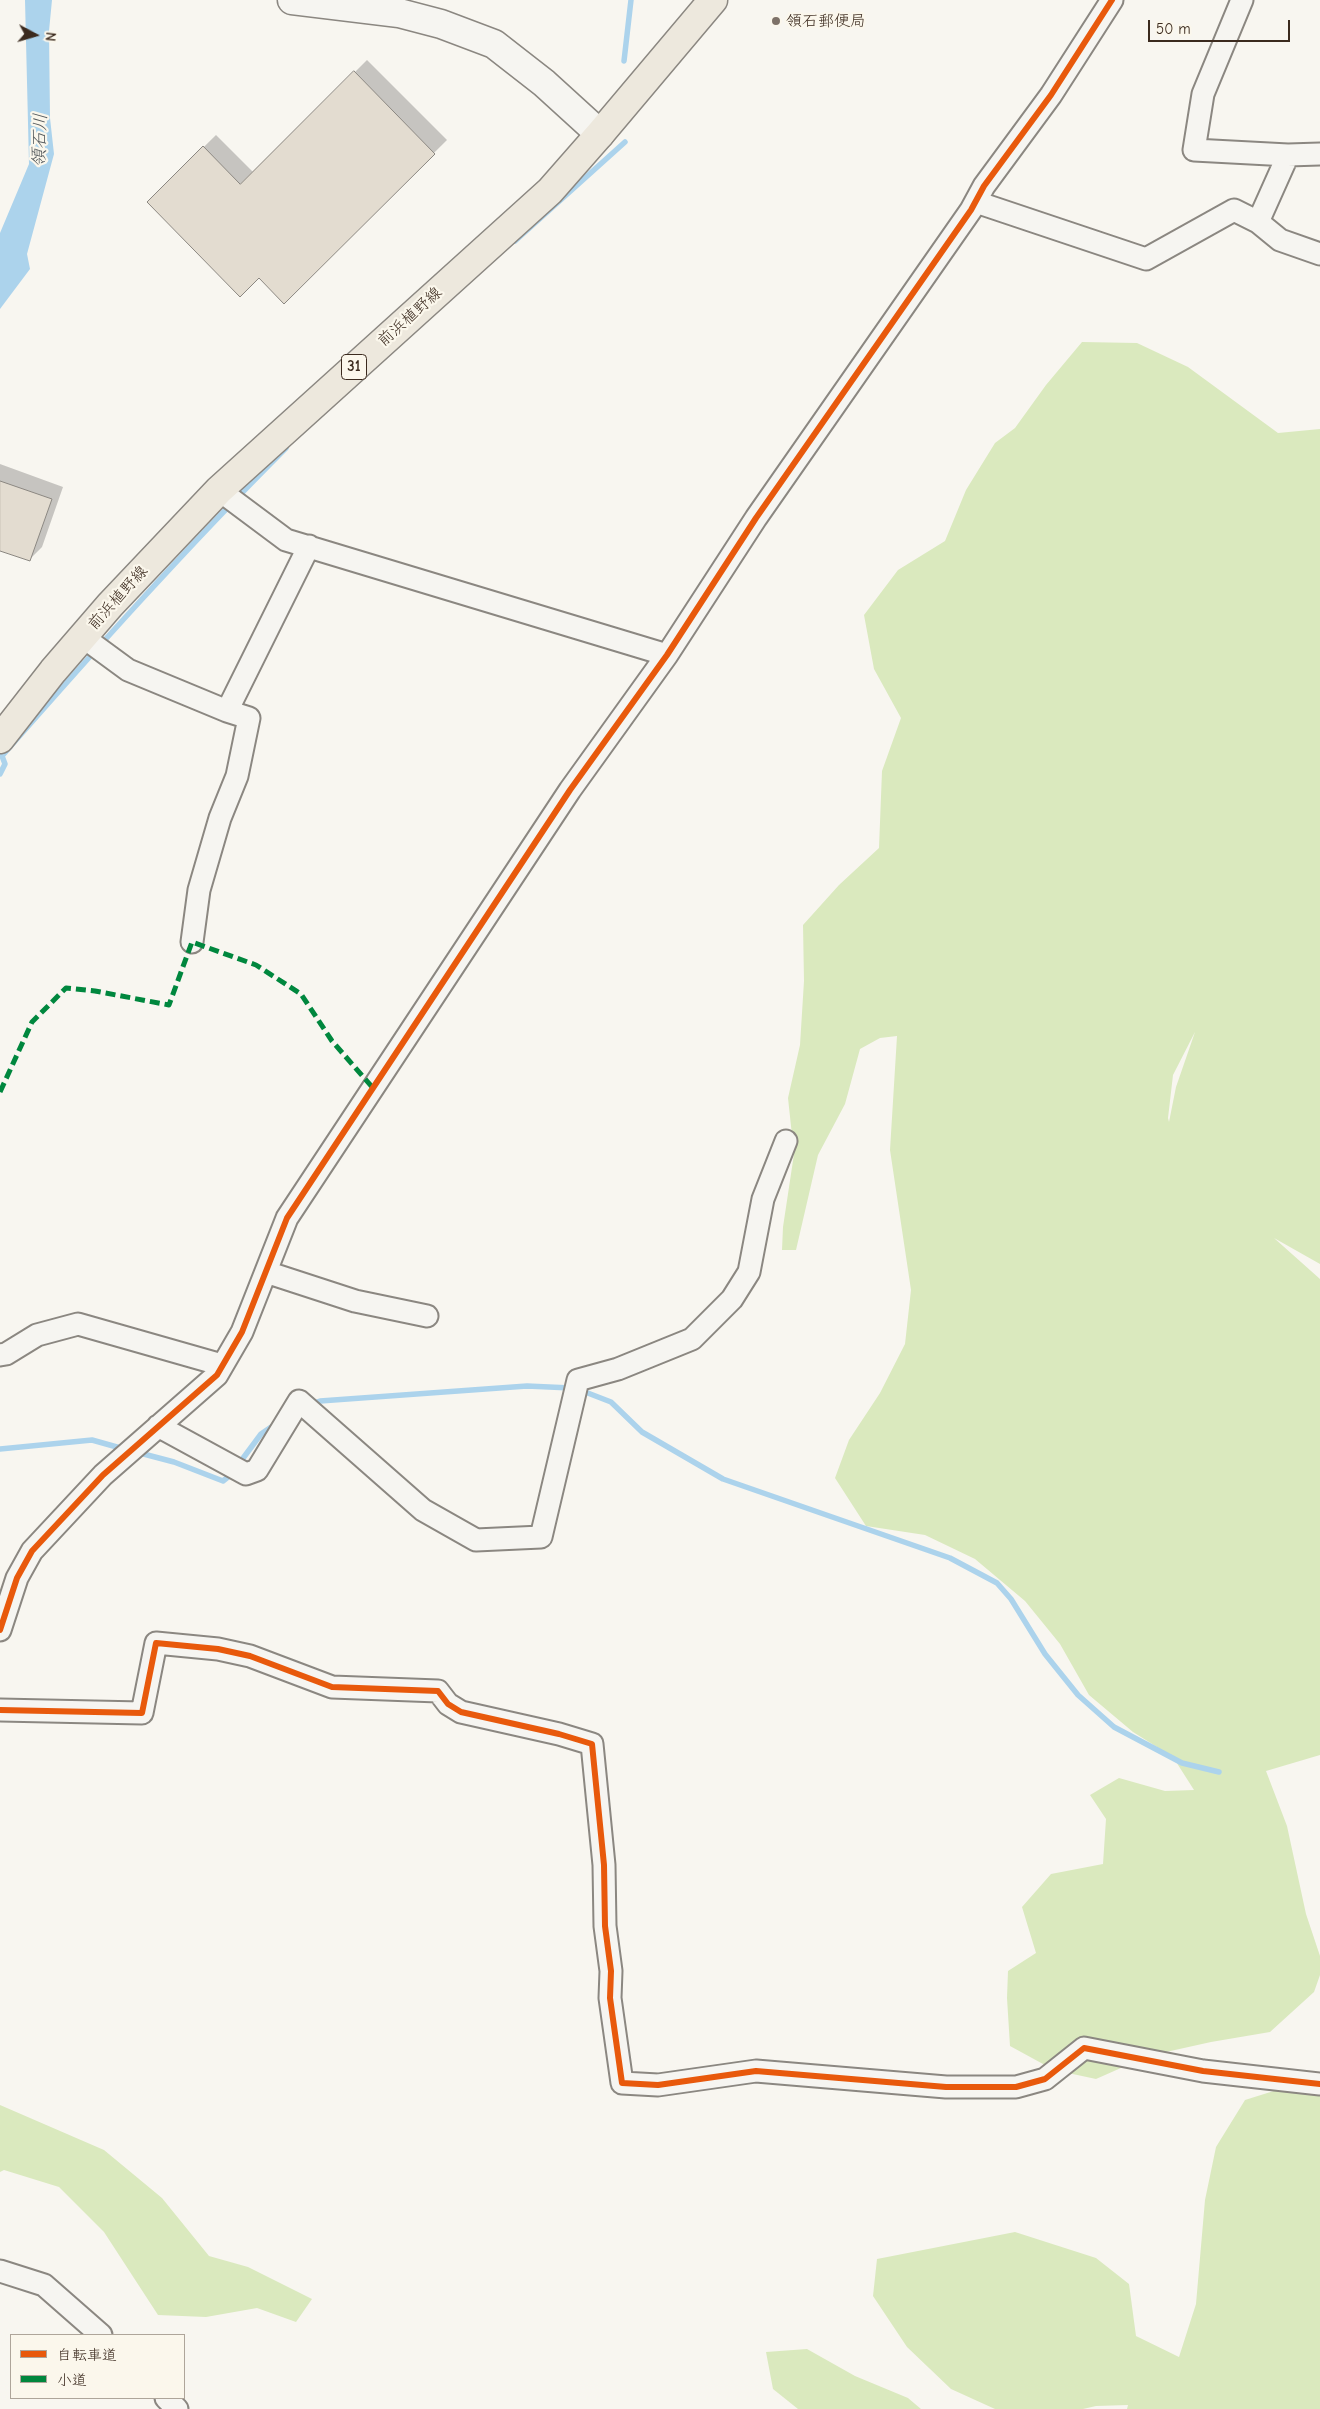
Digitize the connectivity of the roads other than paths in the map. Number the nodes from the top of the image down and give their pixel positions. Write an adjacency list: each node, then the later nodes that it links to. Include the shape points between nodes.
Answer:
1 (292, 0): 5 (street)
2 (713, 0): 6 (main road, 前浜植野線 / 31)
3 (1112, 0): 9 (street)
4 (1242, 0): 8 (street, via 1203,94 1194,150)
5 (356, 3): 6 (street, via 441,24 494,44 544,83)
6 (600, 134): 12 (main road, 前浜植野線 / 31, via 550,191)
7 (1320, 154): 8 (street)
8 (1288, 155): 10 (street)
9 (976, 202): 10 (street, via 1146,259 1234,210); 15 (street, via 756,518)
10 (1258, 222): 11 (street, via 1280,240)
11 (1320, 254)
12 (218, 490): 13 (street, via 286,540); 14 (main road, 前浜植野線 / 31)
13 (309, 546): 15 (street); 16 (street)
14 (83, 637): 16 (street, via 128,670); 17 (main road, 前浜植野線 / 31)
15 (667, 655): 20 (street, via 570,790 287,1218)
16 (228, 711): 18 (street, via 249,718 236,776 199,890)
17 (0, 739)
18 (192, 942)
19 (786, 1141): 24 (street, via 764,1199 749,1272 732,1299 692,1339 618,1369 578,1380 541,1537 476,1540 423,1510 299,1401 258,1470 246,1474)
20 (266, 1272): 21 (street, via 355,1301); 23 (street, via 242,1332)
21 (427, 1316)
22 (0, 1355): 23 (street, via 37,1335 78,1324)
23 (222, 1365): 24 (street, via 217,1375)
24 (158, 1426): 25 (street, via 103,1475 32,1551 17,1578)
25 (0, 1630)
26 (0, 1710): 27 (street, via 142,1713 156,1643 218,1649 250,1656 332,1687 438,1691 448,1704 461,1712 592,1744 604,1865 610,1998 622,2083 658,2085 756,2071 946,2087 1016,2087 1045,2080 1084,2048 1203,2071)
27 (1320, 2084)
28 (0, 2271): 29 (street, via 44,2285)
29 (100, 2334)
30 (167, 2399): 31 (street)
31 (177, 2409)

